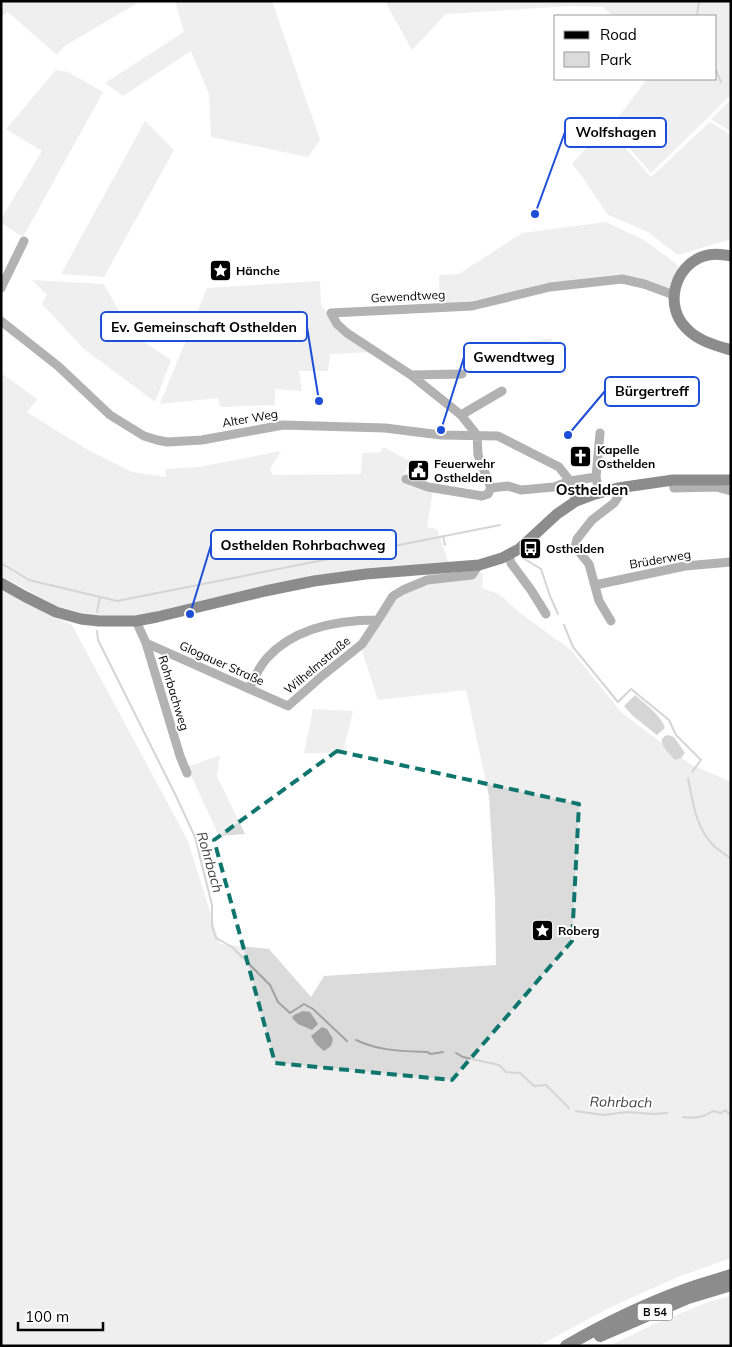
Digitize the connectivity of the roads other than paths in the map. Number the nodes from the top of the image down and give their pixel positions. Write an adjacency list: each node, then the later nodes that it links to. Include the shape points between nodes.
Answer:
1 (24, 241): 3 (street)
2 (731, 256): 4 (main road, via 712,254 690,264 679,277)
3 (1, 288)
4 (674, 294): 6 (main road, via 676,312 685,328 700,339); 8 (street, Gewendtweg, via 622,279 550,286 472,306 331,313 347,332)
5 (1, 321): 12 (street, Alter Weg, via 58,366 110,415 156,440 202,440 283,425)
6 (731, 350)
7 (462, 374): 8 (street)
8 (411, 375): 10 (street, Gewendtweg)
9 (502, 391): 10 (street)
10 (461, 415): 12 (street, Gewendtweg)
11 (600, 433): 13 (street)
12 (477, 435): 17 (street, Alter Weg, via 498,436 560,467); 18 (street, via 478,455)
13 (596, 477): 17 (street); 21 (street)
14 (406, 479): 18 (street, via 428,487 482,496)
15 (672, 480): 16 (main road); 19 (main road); 20 (street, via 674,488 716,487)
16 (731, 480)
17 (570, 481): 18 (street, via 554,488); 22 (street, Alter Weg)
18 (491, 488)
19 (618, 488): 21 (main road); 27 (street, via 614,503 592,520 577,539 575,547 589,564)
20 (731, 491)
21 (599, 492): 22 (main road)
22 (576, 501): 23 (main road)
23 (508, 555): 25 (main road); 28 (street)
24 (731, 562): 27 (street, Brüderweg, via 685,566)
25 (479, 565): 29 (street, Wilhelmstraße, via 472,575 427,580 403,590 393,596); 30 (main road, via 366,574 314,582)
26 (1, 583): 30 (main road, via 56,612 81,619)
27 (595, 584): 31 (street, via 599,601)
28 (546, 614)
29 (378, 620): 33 (street, via 359,620 304,632 268,658); 34 (street, Wilhelmstraße, via 362,644)
30 (136, 621): 32 (street, Rohrbachweg)
31 (610, 621)
32 (146, 643): 33 (street, Glogauer Straße); 35 (street, Rohrbachweg)
33 (249, 689): 34 (street, Glogauer Straße)
34 (288, 706)
35 (187, 773)
36 (731, 1276): 38 (highway, B 54, via 641,1308)
37 (731, 1285): 39 (highway, B 54, via 644,1316)
38 (566, 1346)
39 (583, 1346)

